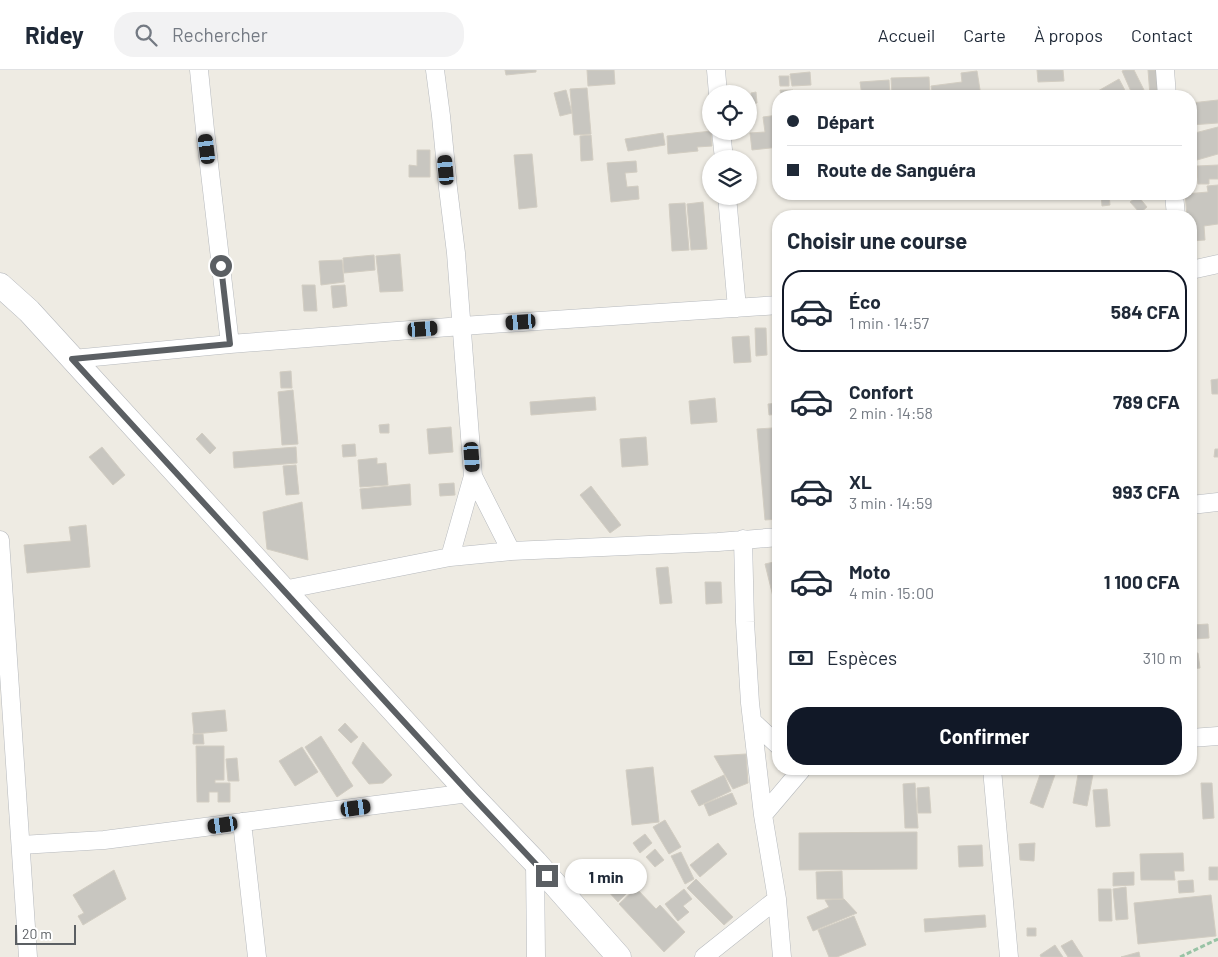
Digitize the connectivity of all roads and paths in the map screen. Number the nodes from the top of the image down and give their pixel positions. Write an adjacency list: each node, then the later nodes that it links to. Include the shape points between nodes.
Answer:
1 (199, 70): 14 (street)
2 (435, 70): 13 (street)
3 (716, 70): 5 (street)
4 (1164, 70): 6 (street)
5 (717, 85)
6 (1166, 90)
7 (728, 205): 12 (street)
8 (1218, 264): 9 (street)
9 (1197, 269)
10 (0, 285): 15 (street, via 29,311)
11 (772, 306): 12 (street)
12 (737, 308): 13 (street)
13 (462, 326): 14 (street); 16 (street)
14 (230, 344): 15 (street)
15 (72, 359): 25 (street)
16 (473, 476): 23 (street); 24 (street)
17 (1218, 502): 18 (street); 19 (street)
18 (1197, 504)
19 (1218, 511)
20 (772, 537): 21 (street)
21 (743, 539): 23 (street); 26 (street)
22 (0, 551): 35 (street)
23 (511, 551): 24 (street)
24 (450, 557): 25 (street)
25 (283, 590): 32 (street)
26 (752, 721): 29 (street); 33 (street)
27 (1218, 736): 28 (street)
28 (1197, 738)
29 (772, 740)
30 (797, 775): 33 (street)
31 (993, 775): 45 (street)
32 (469, 793): 34 (street); 36 (street)
33 (763, 815): 37 (street)
34 (242, 822): 35 (street, via 104,840); 40 (street)
35 (21, 845): 39 (street)
36 (535, 862): 41 (street); 42 (street)
37 (777, 898): 43 (street); 44 (street)
38 (1218, 939): 46 (path)
39 (28, 957)
40 (257, 957)
41 (536, 957)
42 (619, 957)
43 (704, 957)
44 (782, 957)
45 (1009, 957)
46 (1180, 957)

